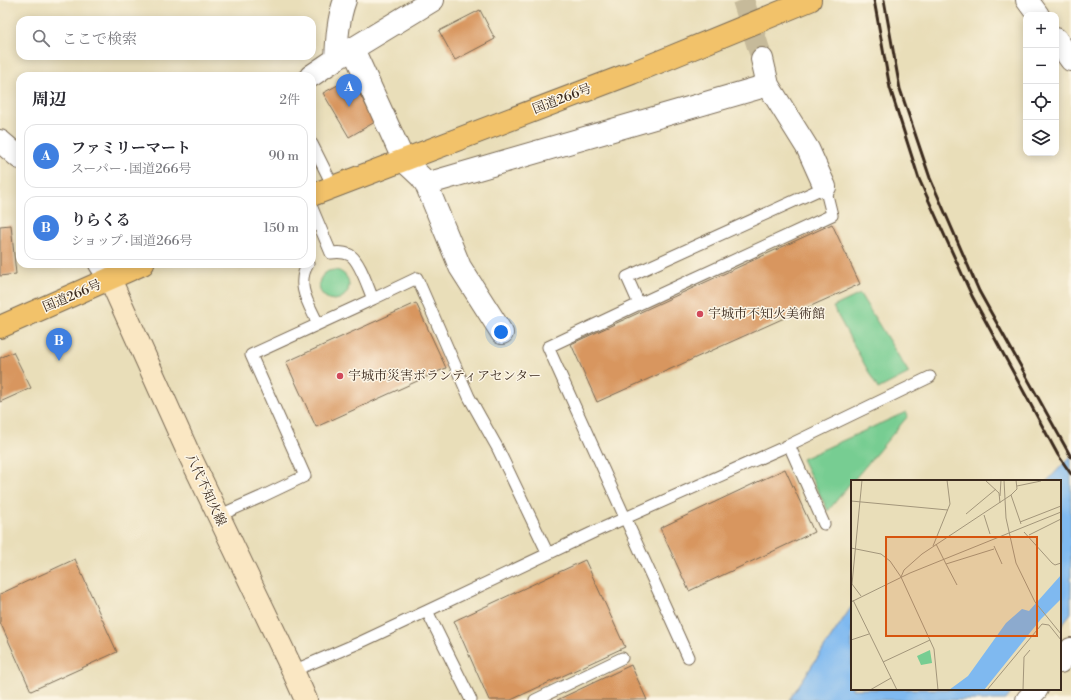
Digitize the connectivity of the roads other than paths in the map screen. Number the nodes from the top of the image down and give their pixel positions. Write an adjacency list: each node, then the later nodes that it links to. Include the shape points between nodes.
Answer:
1 (345, 0): 7 (street, via 338,31)
2 (433, 0): 7 (street)
3 (810, 0): 15 (highway, 国道266号, via 632,73)
4 (1027, 0): 5 (street)
5 (1036, 12)
6 (1059, 43): 9 (street)
7 (344, 54): 10 (street); 15 (street)
8 (762, 59): 11 (street)
9 (1071, 60)
10 (316, 73)
11 (768, 85): 16 (street); 17 (street, via 808,149)
12 (0, 140): 13 (street)
13 (16, 154)
14 (316, 156): 18 (lane)
15 (404, 161): 16 (street); 18 (highway, 国道266号)
16 (426, 184): 27 (street, via 460,267)
17 (826, 187): 24 (lane, via 832,215); 24 (lane, via 627,278)
18 (334, 188): 19 (highway, 国道266号)
19 (316, 194)
20 (316, 217): 23 (lane, via 331,253 341,252 350,255 356,261)
21 (306, 268): 25 (lane, via 302,278 303,289)
22 (108, 269): 26 (highway, 国道266号); 30 (main road, 八代不知火線)
23 (373, 299): 25 (lane); 33 (lane, via 417,278 469,397 497,447)
24 (639, 304): 31 (lane, via 548,347)
25 (318, 324): 30 (lane, via 251,355 305,476)
26 (0, 327)
27 (502, 333)
28 (930, 377): 29 (lane)
29 (789, 445): 31 (lane); 32 (lane)
30 (218, 516): 39 (main road, 八代不知火線)
31 (625, 519): 33 (lane); 36 (lane)
32 (824, 524)
33 (548, 554): 34 (lane)
34 (427, 611): 39 (lane); 42 (lane)
35 (1071, 649): 38 (street)
36 (688, 657)
37 (622, 658): 43 (lane)
38 (1061, 661)
39 (293, 671): 41 (main road, 八代不知火線)
40 (1036, 690): 44 (street)
41 (306, 700)
42 (470, 700)
43 (535, 700)
44 (1027, 700)

